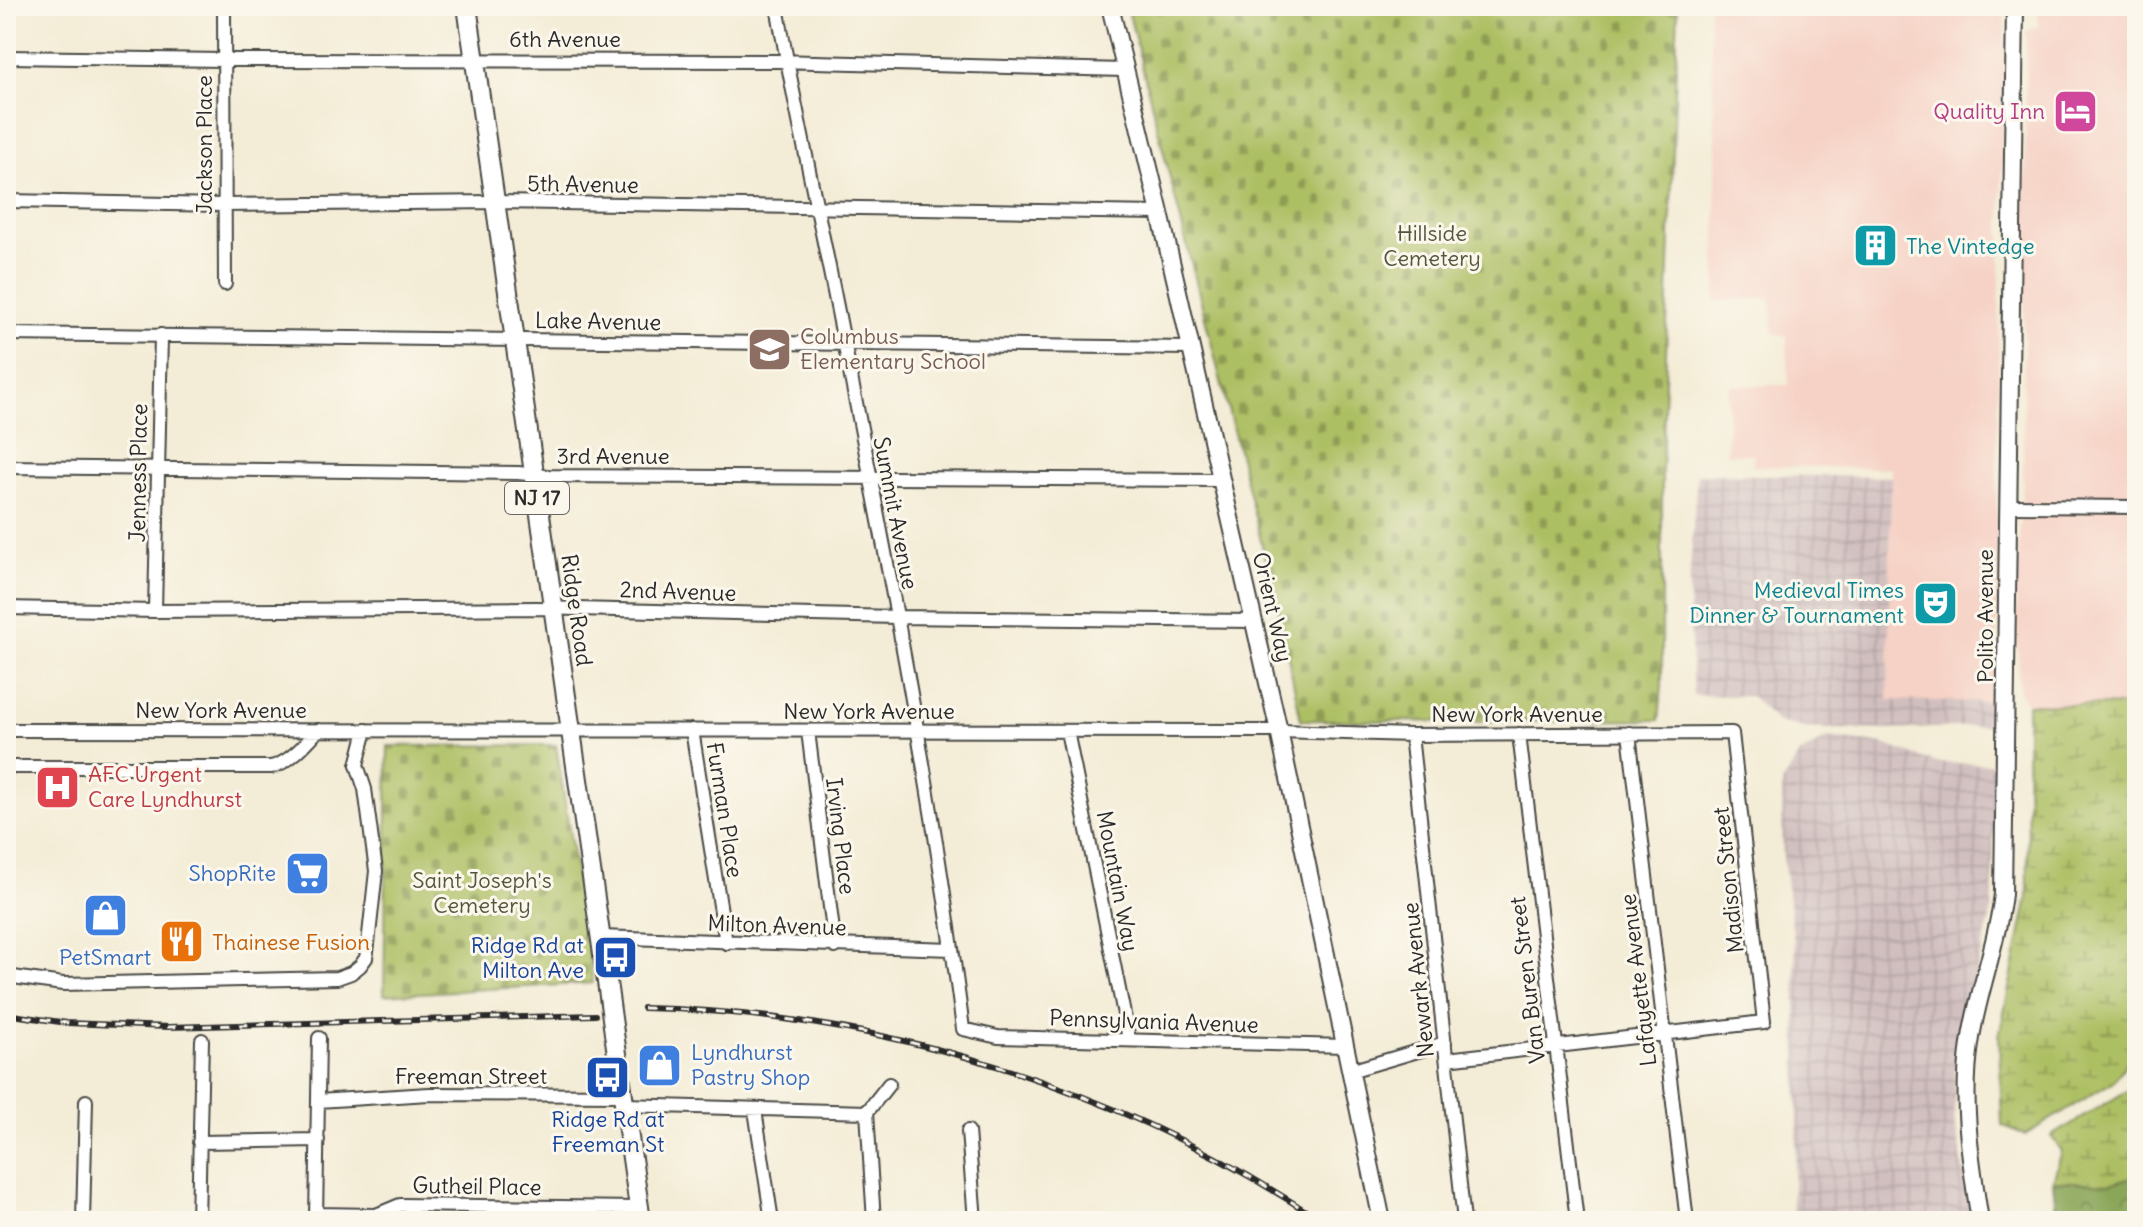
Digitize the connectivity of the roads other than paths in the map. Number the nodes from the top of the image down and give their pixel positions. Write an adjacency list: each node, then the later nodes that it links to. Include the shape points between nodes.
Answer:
1 (224, 6): 8 (street, Jackson Place)
2 (467, 6): 7 (main road, Ridge Road / NJ 17)
3 (777, 6): 9 (street, Summit Avenue)
4 (1110, 6): 10 (street, Orient Way)
5 (2015, 6): 27 (street, Polito Avenue)
6 (6, 57): 8 (street, 6th Avenue)
7 (473, 58): 8 (street, 6th Avenue); 9 (street, 6th Avenue); 12 (main road, Ridge Road / NJ 17)
8 (224, 60): 13 (street, Jackson Place)
9 (787, 61): 10 (street, 6th Avenue); 14 (street, Summit Avenue)
10 (1124, 70): 15 (street, Orient Way)
11 (6, 201): 13 (street, 5th Avenue)
12 (495, 202): 13 (street, 5th Avenue); 14 (street, 5th Avenue); 19 (main road, Ridge Road / NJ 17)
13 (224, 205): 16 (street, Jackson Place)
14 (816, 208): 15 (street, 5th Avenue); 20 (street, Summit Avenue)
15 (1160, 213): 21 (street, Orient Way)
16 (225, 284)
17 (6, 334): 18 (street, Lake Avenue)
18 (161, 335): 19 (street, Lake Avenue); 23 (street, Jenness Place)
19 (513, 339): 20 (street, Lake Avenue); 24 (main road, Ridge Road / NJ 17)
20 (844, 344): 21 (street, Lake Avenue); 25 (street, Summit Avenue)
21 (1190, 348): 26 (street, Orient Way)
22 (6, 467): 23 (street, 3rd Avenue)
23 (158, 470): 24 (street, 3rd Avenue); 31 (street, Jenness Place)
24 (533, 474): 25 (street, 3rd Avenue); 30 (main road, Ridge Road / NJ 17)
25 (870, 478): 26 (street, 3rd Avenue); 32 (street, Summit Avenue)
26 (1221, 480): 33 (street, Orient Way)
27 (2009, 506): 28 (street); 83 (street, Polito Avenue, via 2003,894 1966,1076 1968,1141)
28 (2137, 507)
29 (6, 608): 31 (street, 2nd Avenue)
30 (553, 609): 31 (street, 2nd Avenue); 32 (street, 2nd Avenue); 37 (main road, Ridge Road / NJ 17)
31 (155, 611)
32 (896, 617): 33 (street, 2nd Avenue); 40 (street, Summit Avenue)
33 (1253, 621): 42 (street, Orient Way)
34 (6, 730): 35 (street, New York Avenue)
35 (318, 730): 36 (street, New York Avenue); 47 (street, via 271,767)
36 (366, 730): 37 (street, New York Avenue); 52 (street, via 357,765 376,871 366,958 351,973 337,978 63,984)
37 (570, 730): 38 (street, New York Avenue); 48 (main road, Ridge Road / NJ 17)
38 (692, 730): 39 (street, New York Avenue); 49 (street, Furman Place)
39 (808, 731): 40 (street, New York Avenue); 50 (street, Irving Place)
40 (917, 731): 41 (street, New York Avenue); 51 (street, Summit Avenue)
41 (1067, 731): 42 (street, New York Avenue); 56 (street, Mountain Way)
42 (1279, 731): 46 (street, New York Avenue); 59 (street, Orient Way)
43 (1629, 733): 44 (street, New York Avenue); 45 (street, New York Avenue); 54 (street, Lafayette Avenue)
44 (1732, 733): 54 (street, Madison Street, via 1764,1022)
45 (1519, 734): 46 (street, New York Avenue); 60 (street, Van Buren Street)
46 (1411, 735): 58 (street, Newark Avenue)
47 (6, 767)
48 (600, 937): 49 (street, Milton Avenue); 64 (main road, Ridge Road / NJ 17, bridge)
49 (726, 943): 50 (street, Milton Avenue)
50 (835, 947): 51 (street, Milton Avenue)
51 (952, 949): 53 (street, Summit Avenue)
52 (6, 976)
53 (963, 1029): 56 (street, Pennsylvania Avenue, via 998,1037)
54 (1664, 1035): 60 (street); 82 (street, Lafayette Avenue)
55 (319, 1038): 66 (street)
56 (1129, 1039): 59 (street, Pennsylvania Avenue)
57 (202, 1040): 71 (street)
58 (1445, 1043): 61 (street, Newark Avenue); 62 (street)
59 (1345, 1046): 62 (street, Orient Way)
60 (1555, 1047): 61 (street); 81 (street, Van Buren Street)
61 (1447, 1059): 80 (street, Newark Avenue)
62 (1350, 1071): 79 (street, Orient Way)
63 (889, 1084): 68 (street)
64 (624, 1100): 66 (street, Freeman Street, via 429,1094); 67 (street, Freeman Street); 72 (main road, Ridge Road / NJ 17)
65 (86, 1101): 74 (street)
66 (318, 1101): 70 (street)
67 (755, 1110): 68 (street, Freeman Street); 76 (street)
68 (867, 1112): 77 (street)
69 (968, 1131): 78 (street)
70 (318, 1140): 71 (street); 73 (street)
71 (199, 1142): 75 (street)
72 (640, 1214): 73 (street, Gutheil Place, via 400,1205 376,1215)
73 (316, 1217)
74 (83, 1221)
75 (198, 1221)
76 (772, 1221)
77 (874, 1221)
78 (975, 1221)
79 (1382, 1221)
80 (1464, 1221)
81 (1577, 1221)
82 (1687, 1221)
83 (1980, 1221)

